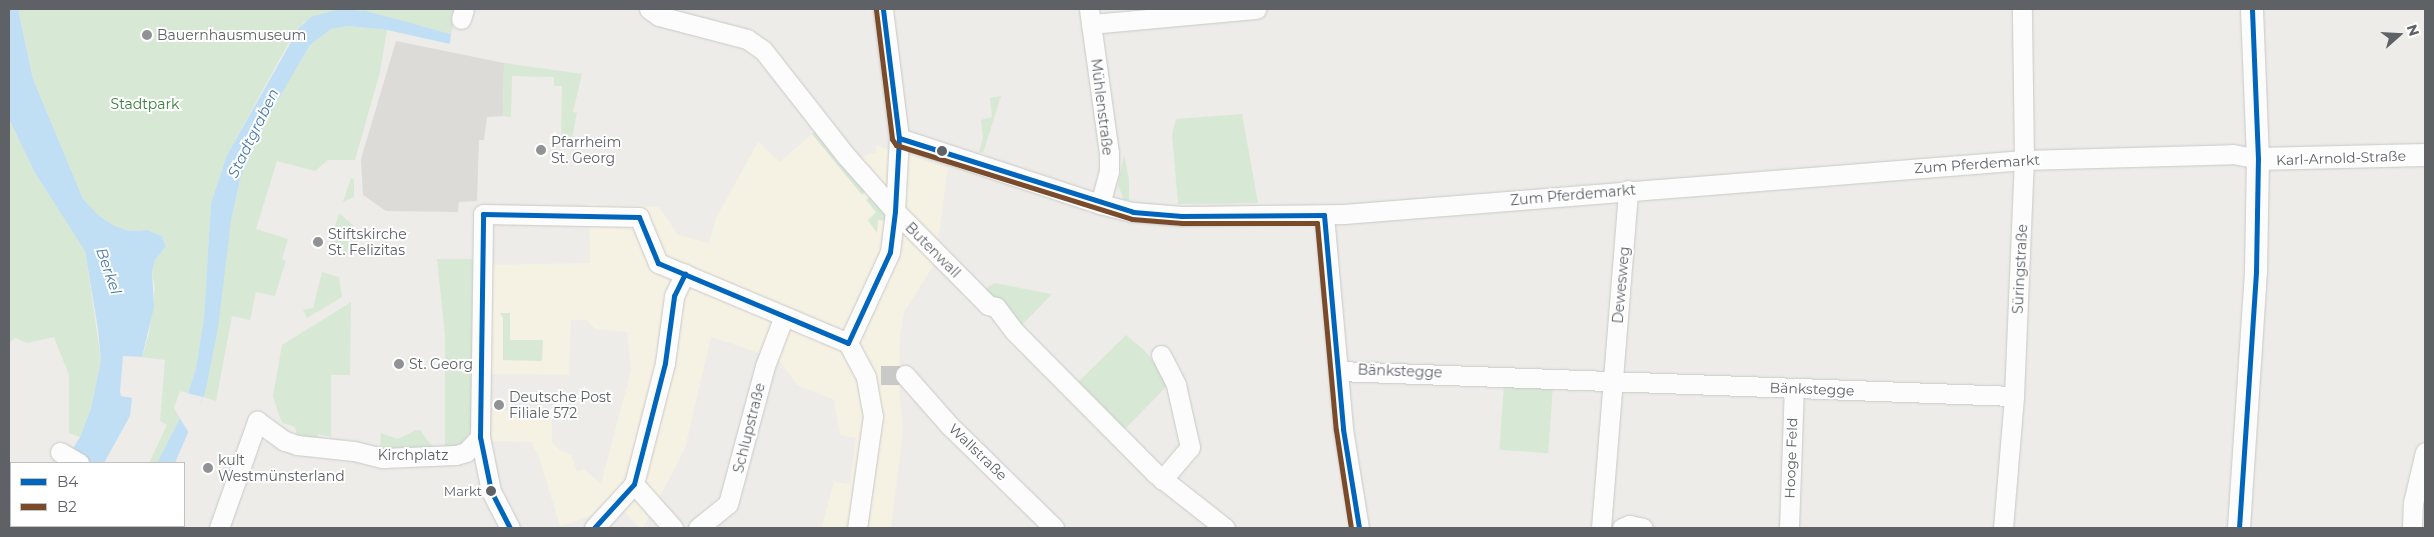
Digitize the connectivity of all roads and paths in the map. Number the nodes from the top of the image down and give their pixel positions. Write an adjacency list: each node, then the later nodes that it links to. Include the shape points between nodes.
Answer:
1 (648, 9): 13 (street, Butenwall, via 659,16 747,39 763,50 846,157)
2 (883, 9): 7 (street)
3 (1256, 9): 6 (street)
4 (2022, 9): 10 (street, Süringstraße)
5 (2252, 9): 9 (street)
6 (1090, 16): 12 (street, Mühlenstraße, via 1109,153)
7 (899, 138): 12 (street, Zum Pferdemarkt); 13 (street)
8 (2425, 155): 9 (street, Karl-Arnold-Straße)
9 (2258, 159): 10 (street, Zum Pferdemarkt, via 2233,154); 42 (street, via 2251,387)
10 (2024, 160): 11 (street, Zum Pferdemarkt); 23 (street, Süringstraße)
11 (1628, 190): 14 (street, Zum Pferdemarkt); 21 (street, Dewesweg)
12 (1100, 204): 14 (street, Zum Pferdemarkt, via 1133,212 1182,216)
13 (895, 211): 17 (street, via 890,252); 26 (street, Butenwall, via 988,305 996,307 1014,331)
14 (1324, 215): 19 (street)
15 (685, 274): 16 (street); 24 (street, via 658,263 639,217 483,214); 27 (street, via 674,296 665,363)
16 (784, 316): 17 (street); 32 (street, Schlupstraße, via 765,366 728,504 716,518)
17 (848, 343): 33 (street, via 874,376 873,416)
18 (1161, 355): 26 (street, via 1176,385 1190,447)
19 (1338, 371): 21 (street, Bänkstegge); 36 (street, via 1343,429)
20 (905, 374): 34 (street, Wallstraße, via 950,425)
21 (1611, 380): 22 (street, Bänkstegge); 37 (street)
22 (1794, 388): 23 (street, Bänkstegge); 40 (street, Hooge Feld)
23 (2014, 396): 41 (street, Süringstraße)
24 (480, 437): 28 (street, Kirchplatz, via 466,452 456,456 383,458 354,451 297,445 285,441 257,421); 29 (street, via 491,491)
25 (2425, 452): 43 (street, via 2413,502)
26 (1162, 480): 35 (street, Butenwall)
27 (634, 484): 30 (street); 31 (street)
28 (220, 528)
29 (510, 528)
30 (594, 528)
31 (672, 528)
32 (698, 528)
33 (858, 528)
34 (1054, 528)
35 (1225, 528)
36 (1359, 528)
37 (1601, 528)
38 (1622, 528): 39 (street, via 1629,525)
39 (1643, 528)
40 (1789, 528)
41 (2003, 528)
42 (2239, 528)
43 (2412, 528)

